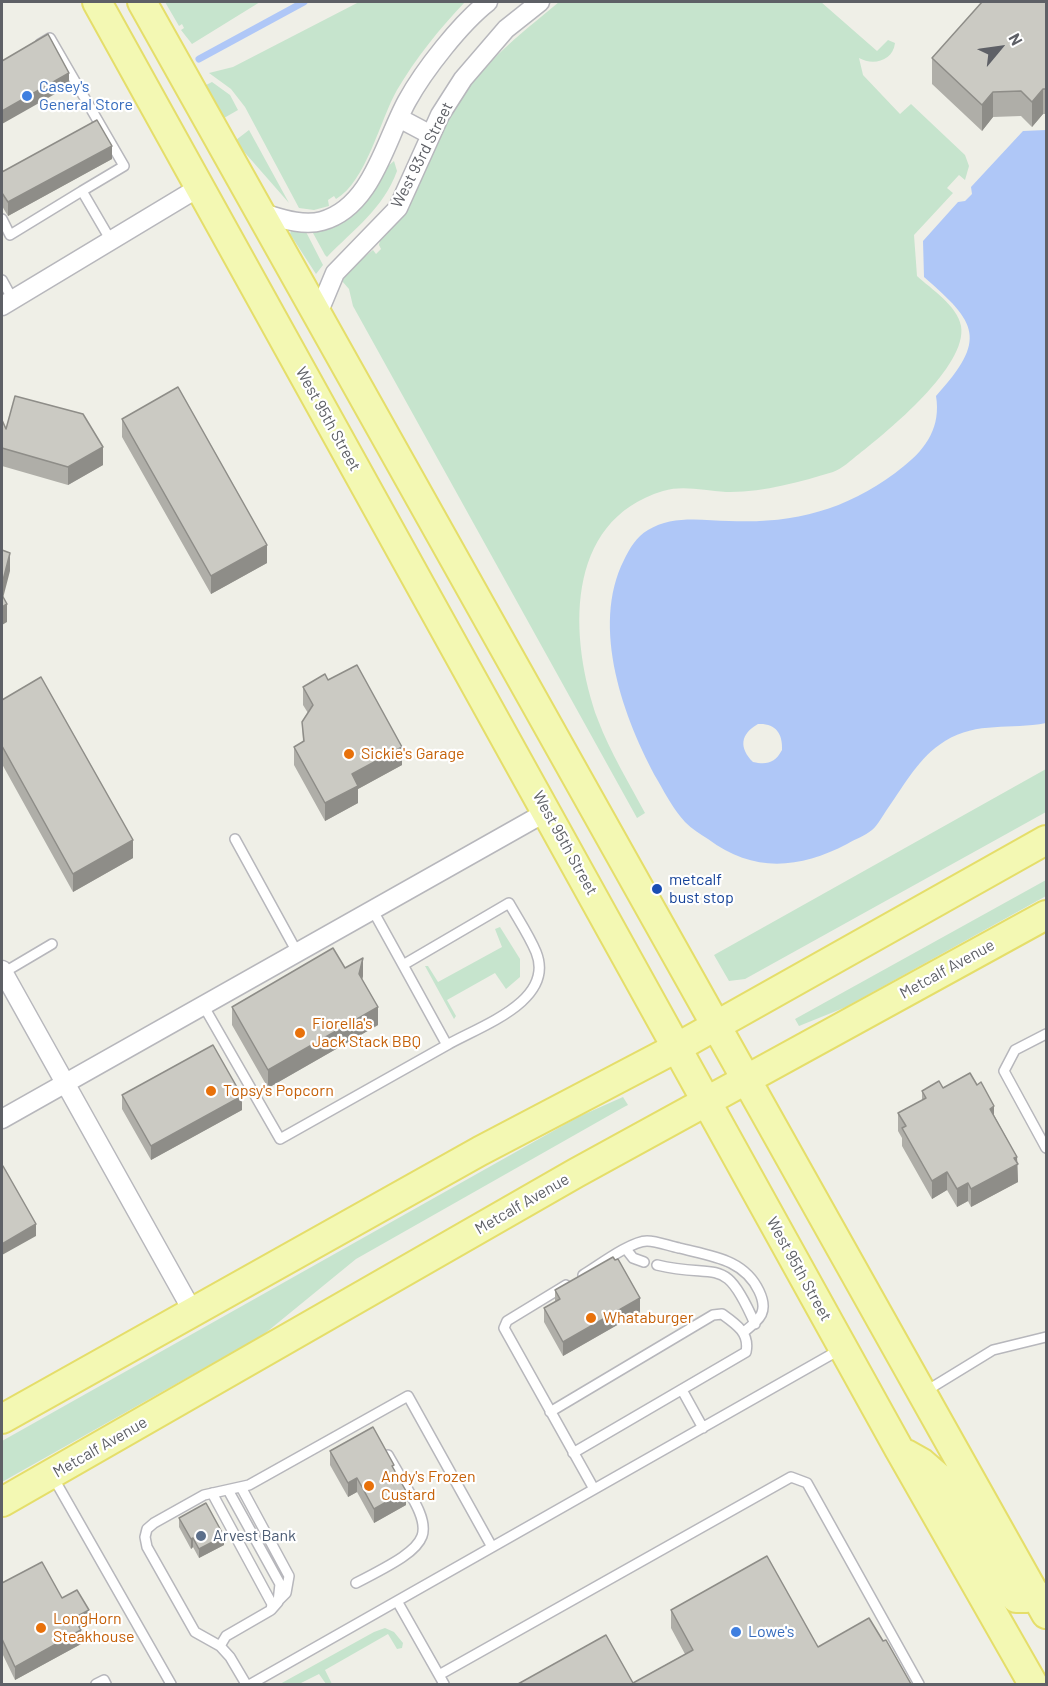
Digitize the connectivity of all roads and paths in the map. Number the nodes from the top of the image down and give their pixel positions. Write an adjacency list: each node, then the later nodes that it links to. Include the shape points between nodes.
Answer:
1 (97, 2): 10 (main road, West 95th Street)
2 (142, 2): 12 (main road)
3 (488, 2): 6 (street, via 455,34 407,99)
4 (540, 2): 9 (street, West 93rd Street, via 506,29 479,58)
5 (31, 49): 7 (lane, via 50,38)
6 (399, 118): 9 (street); 12 (street, via 370,180 346,209 321,222 292,221)
7 (98, 119): 8 (lane); 11 (lane, via 124,166)
8 (88, 125)
9 (431, 135): 17 (street, West 93rd Street, via 398,208 334,273)
10 (198, 188): 14 (street); 18 (main road, West 95th Street)
11 (82, 191): 13 (lane, via 10,235); 14 (lane)
12 (259, 212): 17 (main road)
13 (2, 219)
14 (110, 239): 16 (street)
15 (2, 280): 16 (lane)
16 (7, 303)
17 (317, 316): 28 (main road)
18 (548, 811): 21 (street); 31 (main road, West 95th Street)
19 (235, 839): 24 (lane)
20 (1047, 840): 28 (main road)
21 (372, 909): 24 (street); 25 (lane)
22 (1047, 915): 32 (main road, Metcalf Avenue)
23 (52, 944): 26 (lane)
24 (297, 952): 27 (street)
25 (403, 965): 30 (lane); 30 (lane, via 509,903 528,935 539,964 536,987 521,1004)
26 (2, 971): 33 (street)
27 (203, 1005): 30 (lane, via 280,1139); 33 (street)
28 (717, 1025): 31 (main road); 32 (main road)
29 (1047, 1034): 36 (lane, via 1015,1050 1004,1071)
30 (447, 1045)
31 (678, 1047): 34 (main road, West 95th Street); 40 (main road, via 480,1150)
32 (747, 1078): 34 (main road, Metcalf Avenue); 46 (main road)
33 (64, 1083): 35 (street); 40 (street)
34 (707, 1100): 44 (main road, West 95th Street); 55 (main road, Metcalf Avenue)
35 (2, 1119)
36 (1047, 1148)
37 (626, 1249): 38 (lane, via 633,1258); 41 (lane, via 646,1241 741,1267 765,1302); 47 (lane, via 507,1321 504,1328 512,1345)
38 (644, 1262)
39 (657, 1265): 41 (lane, via 725,1274 735,1284)
40 (193, 1312): 49 (main road)
41 (755, 1324): 42 (lane)
42 (744, 1332): 45 (lane, via 746,1352); 47 (lane, via 722,1314 713,1316)
43 (1047, 1337): 46 (lane, via 993,1350)
44 (844, 1348): 51 (lane); 53 (main road, West 95th Street)
45 (682, 1390): 51 (lane); 54 (lane)
46 (924, 1392): 63 (main road)
47 (550, 1412): 54 (lane)
48 (368, 1418): 50 (lane); 56 (lane); 61 (lane, via 408,1396)
49 (2, 1419)
50 (374, 1428)
51 (703, 1428): 58 (lane)
52 (384, 1448): 62 (lane, via 423,1516 425,1527 412,1551)
53 (899, 1449): 63 (main road, via 945,1483 1016,1598); 76 (main road, West 95th Street)
54 (573, 1453): 58 (lane)
55 (52, 1475): 60 (main road, Metcalf Avenue); 71 (lane)
56 (241, 1487): 57 (lane); 65 (lane, via 289,1576 286,1593)
57 (228, 1490): 59 (lane); 65 (lane, via 280,1584)
58 (594, 1490): 61 (lane)
59 (212, 1493): 66 (lane, via 273,1604); 67 (lane, via 154,1523 145,1537 195,1632)
60 (2, 1502)
61 (492, 1547): 64 (lane)
62 (356, 1582)
63 (1041, 1598)
64 (397, 1601): 68 (lane); 73 (lane)
65 (278, 1602): 66 (lane)
66 (271, 1610): 67 (lane, via 226,1636)
67 (220, 1646): 72 (lane)
68 (439, 1675): 74 (lane); 75 (lane, via 791,1478 807,1484)
69 (96, 1684): 70 (lane, via 104,1680)
70 (106, 1684)
71 (171, 1684)
72 (246, 1684)
73 (250, 1684)
74 (444, 1684)
75 (919, 1684)
76 (1033, 1684)

